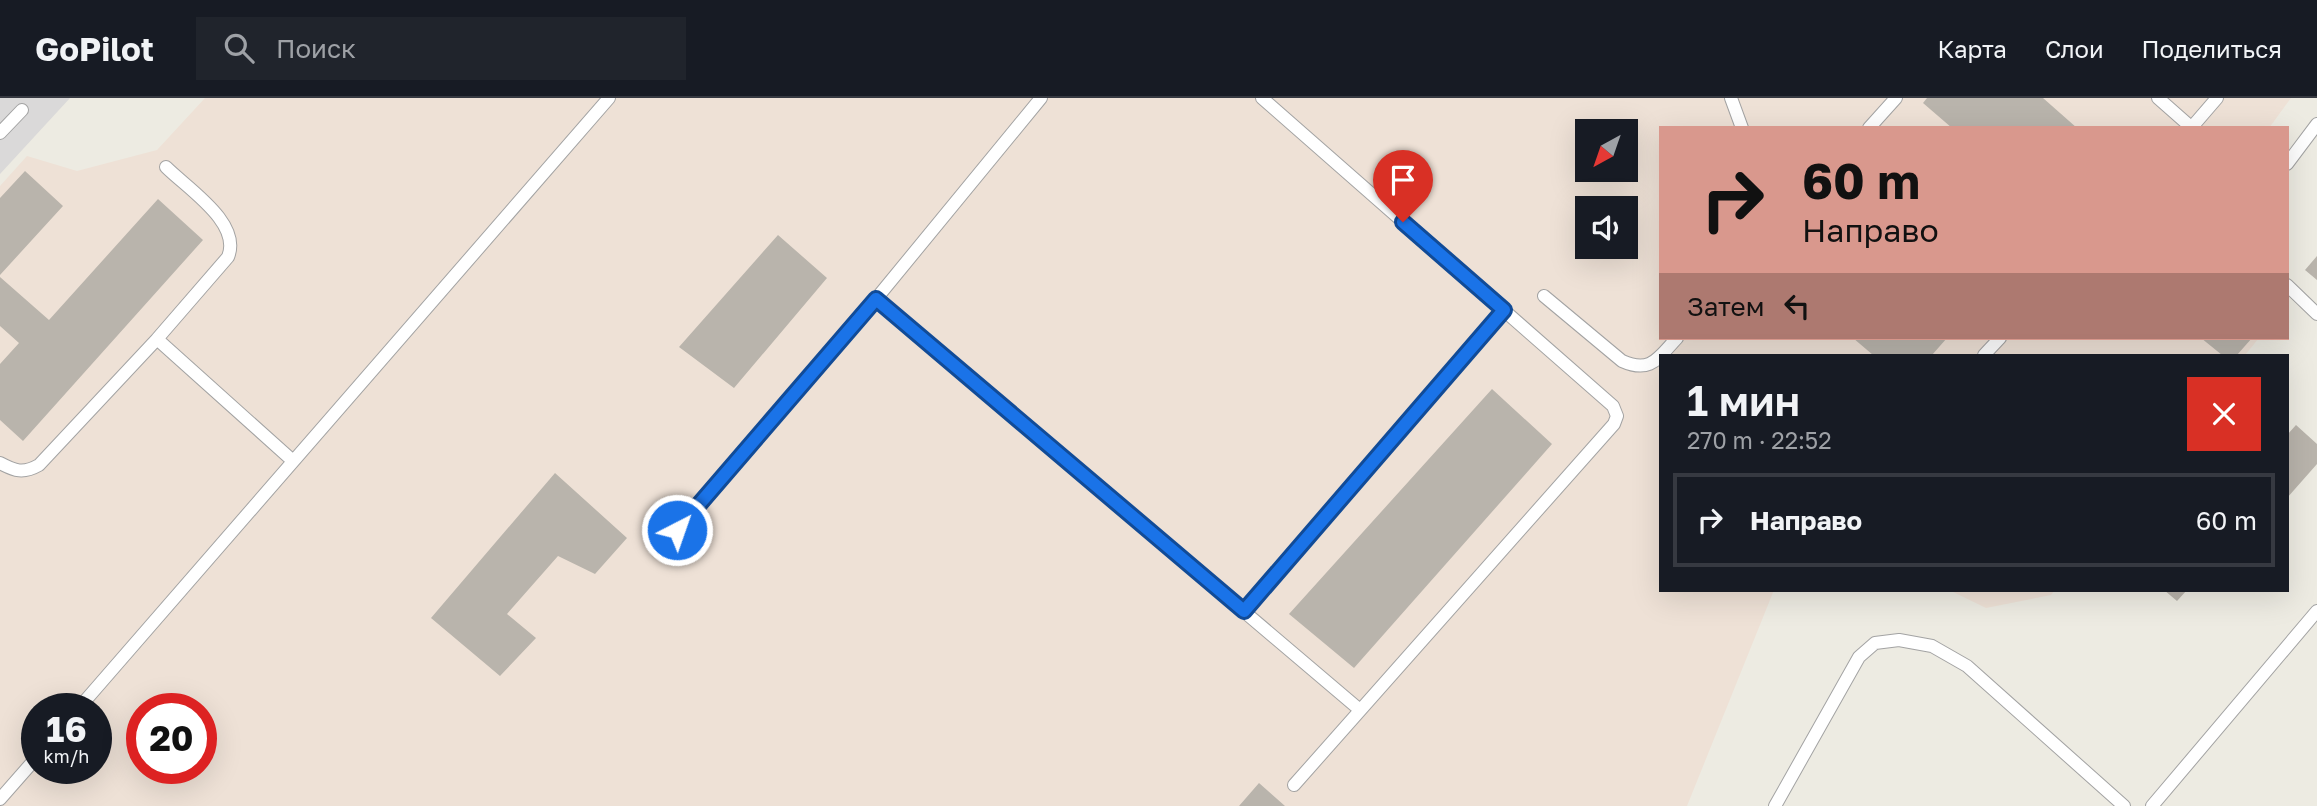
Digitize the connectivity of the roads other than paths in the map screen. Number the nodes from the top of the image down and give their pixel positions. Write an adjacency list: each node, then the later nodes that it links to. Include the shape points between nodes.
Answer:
1 (608, 98): 28 (lane)
2 (1041, 98): 19 (lane)
3 (1262, 98): 20 (lane)
4 (1731, 98): 10 (lane)
5 (1896, 98): 11 (lane)
6 (2158, 98): 12 (lane)
7 (2217, 98): 13 (lane)
8 (22, 110): 14 (lane)
9 (2317, 124): 15 (lane)
10 (1741, 126)
11 (1871, 126)
12 (2190, 126)
13 (2194, 126)
14 (0, 133)
15 (2289, 160)
16 (166, 167): 22 (lane, via 217,216 230,232 233,245 228,257)
17 (2289, 287): 21 (lane)
18 (1544, 296): 27 (lane, via 1622,361 1645,367)
19 (876, 299): 30 (lane); 31 (lane)
20 (1504, 310): 31 (lane); 34 (lane, via 1612,406 1617,416)
21 (2317, 314)
22 (157, 339): 28 (lane); 29 (lane, via 39,466 16,471)
23 (1675, 340): 25 (lane)
24 (1998, 340): 26 (lane)
25 (1662, 354)
26 (1985, 354)
27 (1659, 358)
28 (293, 461): 33 (lane)
29 (0, 463)
30 (677, 530)
31 (1244, 611): 34 (lane)
32 (2317, 611): 40 (lane)
33 (92, 693)
34 (1360, 710): 36 (lane)
35 (21, 775): 37 (lane)
36 (1294, 785)
37 (0, 799)
38 (1775, 806): 39 (lane, via 1859,657 1875,643 1899,640 1932,646 1967,666)
39 (2124, 806)
40 (2152, 806)

